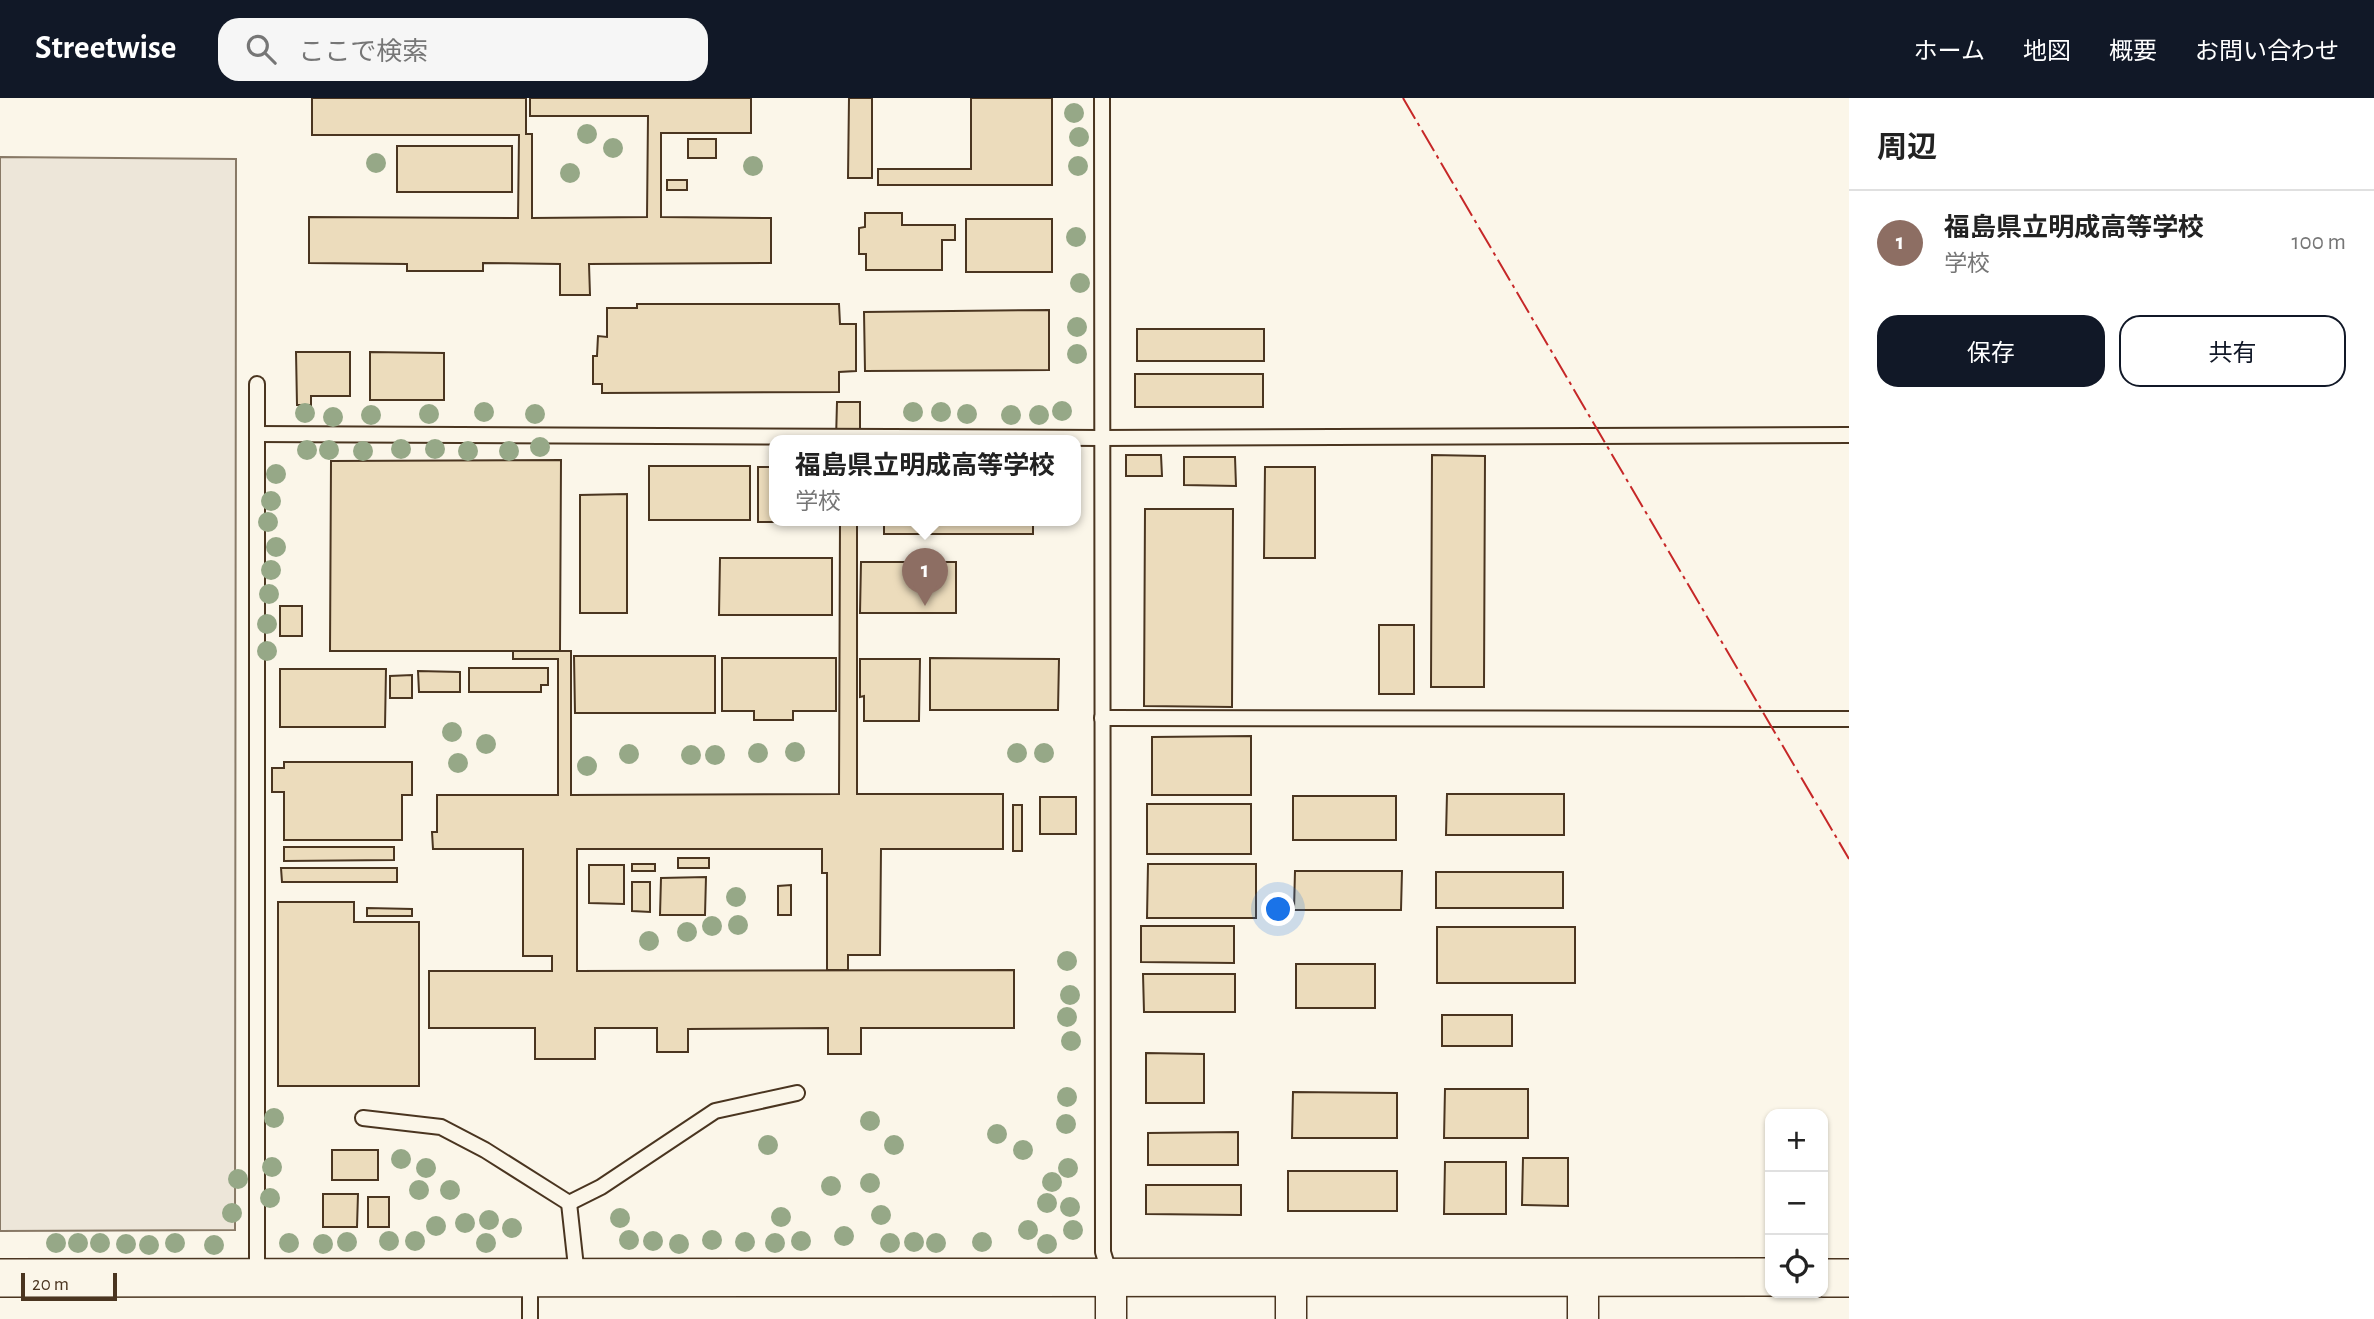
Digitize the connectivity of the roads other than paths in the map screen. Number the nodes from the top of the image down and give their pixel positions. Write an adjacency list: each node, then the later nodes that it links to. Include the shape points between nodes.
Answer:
1 (1102, 98): 7 (lane)
2 (257, 384): 3 (lane)
3 (257, 434): 5 (lane); 17 (lane)
4 (1849, 435): 7 (lane)
5 (769, 436)
6 (1081, 438): 7 (lane)
7 (1101, 438): 8 (lane)
8 (1102, 718): 9 (lane); 22 (lane, via 1103,1252)
9 (1849, 719)
10 (797, 1093): 12 (lane, via 715,1111 601,1187)
11 (363, 1118): 12 (lane, via 441,1127)
12 (569, 1203): 18 (lane)
13 (1583, 1276): 15 (street); 19 (street); 26 (street)
14 (530, 1277): 17 (street); 18 (street); 23 (lane)
15 (1765, 1277)
16 (0, 1278): 17 (street)
17 (257, 1278)
18 (577, 1278): 22 (street)
19 (1292, 1278): 22 (street); 25 (street)
20 (1828, 1278): 21 (street)
21 (1849, 1278)
22 (1111, 1279): 24 (street)
23 (530, 1319)
24 (1111, 1319)
25 (1291, 1319)
26 (1583, 1319)

